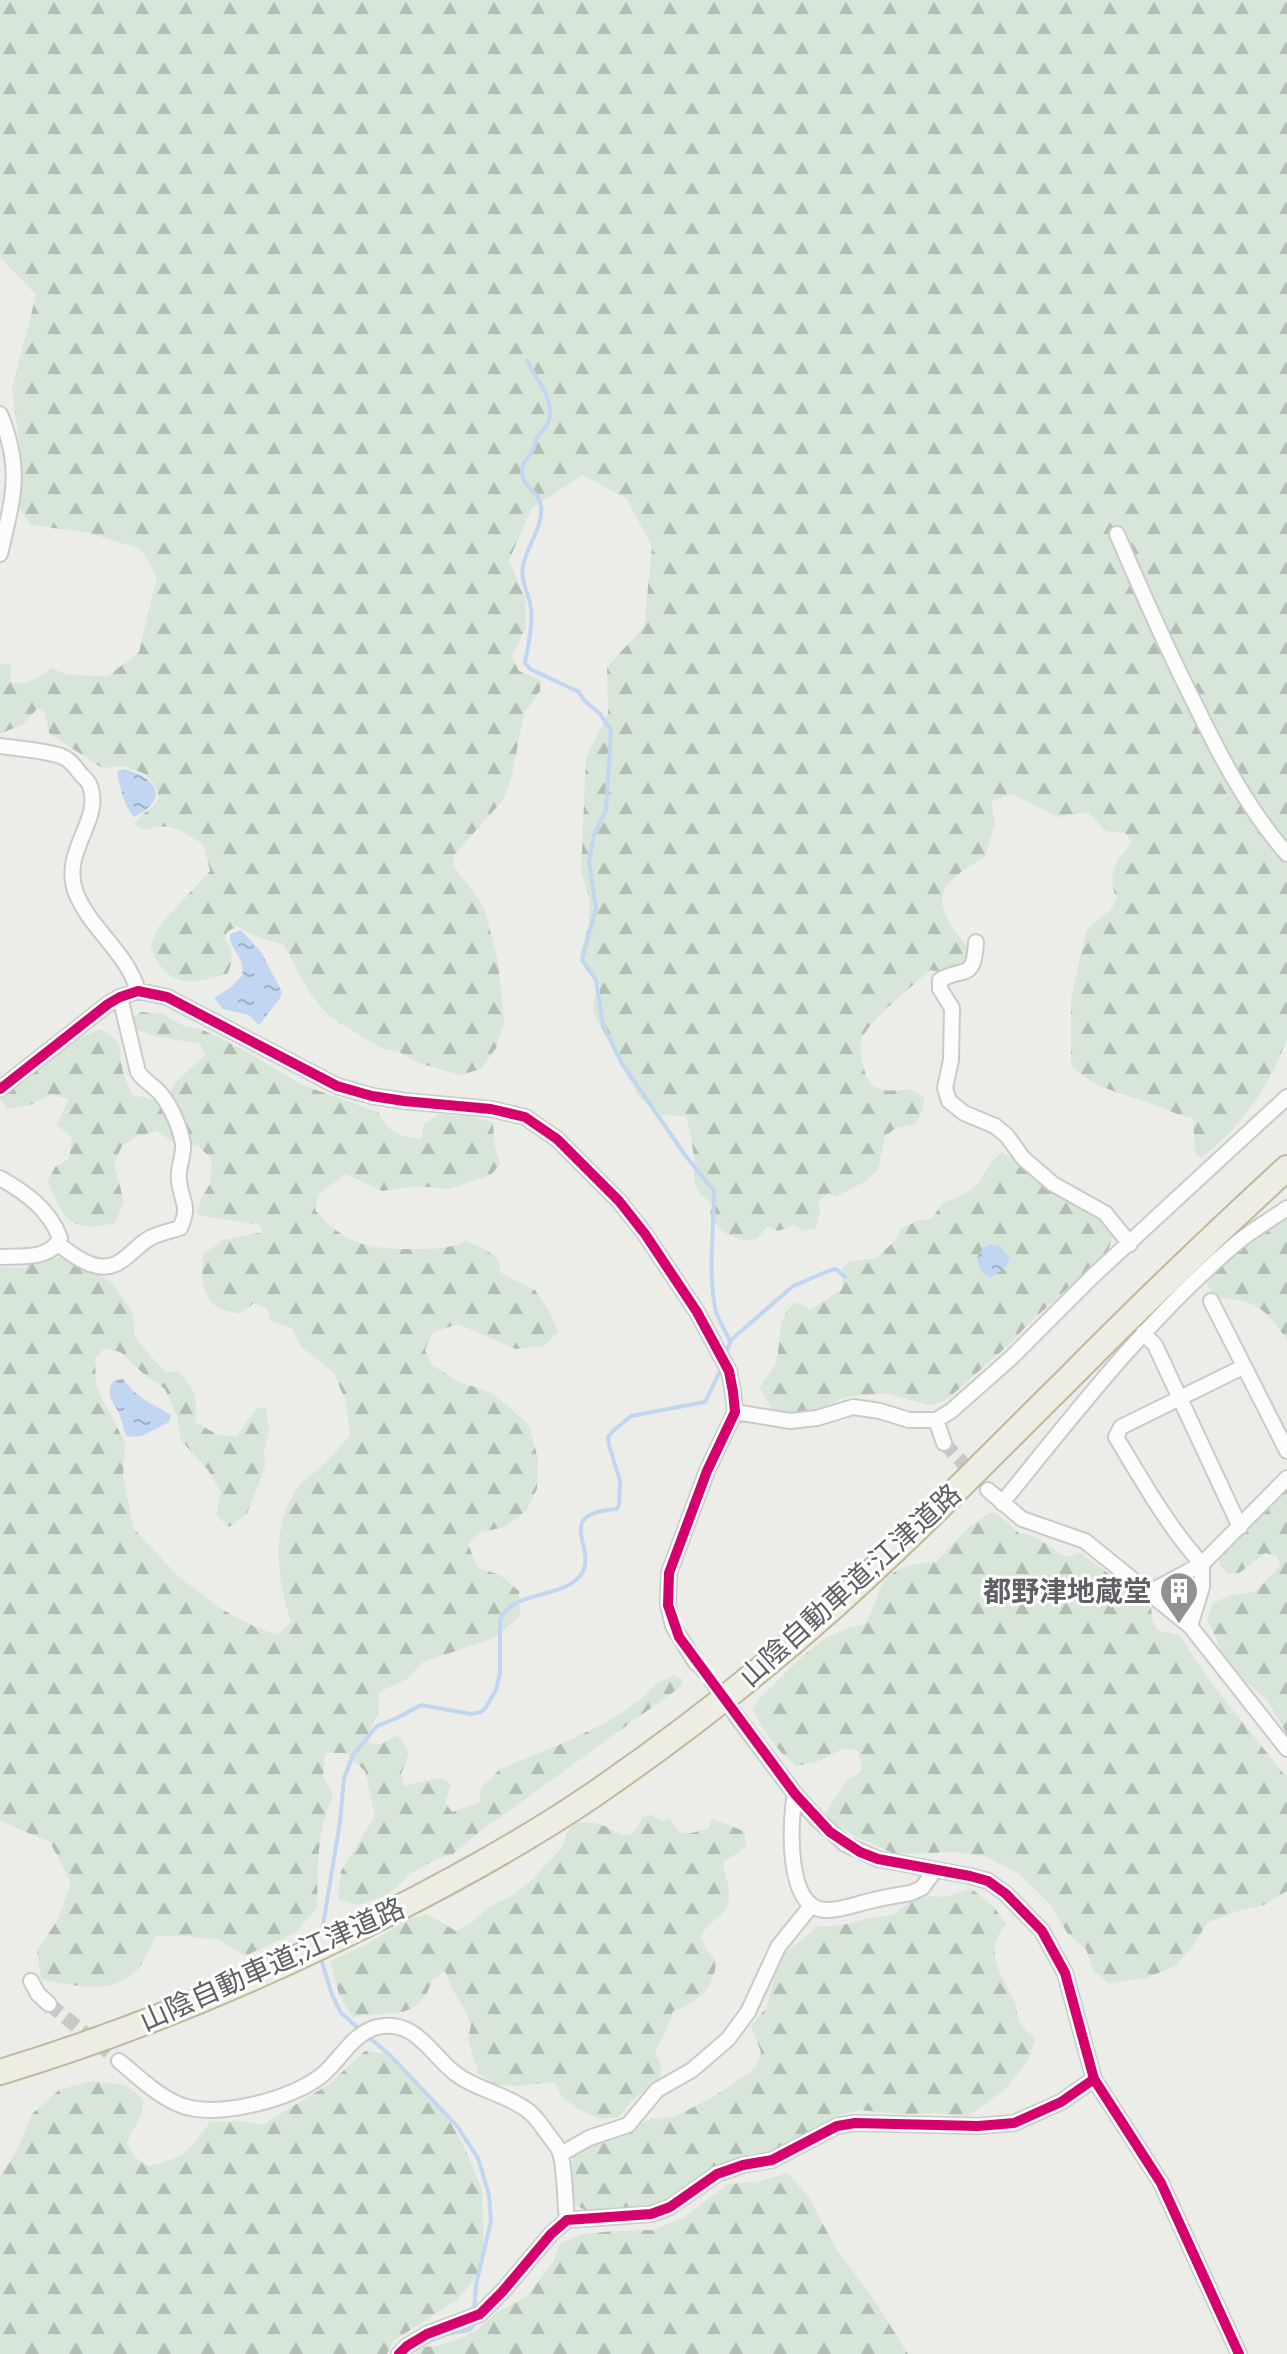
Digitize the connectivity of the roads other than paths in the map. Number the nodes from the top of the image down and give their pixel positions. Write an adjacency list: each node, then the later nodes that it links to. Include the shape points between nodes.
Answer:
1 (0, 414): 3 (street, via 15,479)
2 (1117, 534): 5 (street, via 1221,758)
3 (0, 554)
4 (0, 746): 7 (street, via 61,756 90,784 91,810 72,860 75,890 131,971)
5 (1287, 854)
6 (976, 942): 15 (street, via 974,962 967,971 940,980 952,1008 947,1098 964,1113 995,1126 1053,1184 1105,1213)
7 (138, 991): 8 (street); 21 (street, via 167,997 337,1086 404,1101 508,1111 546,1130 619,1201 665,1260 729,1371)
8 (120, 997): 9 (street); 14 (street, via 138,1072 166,1101 180,1131 178,1172 185,1216 180,1228 149,1239 110,1265 94,1266)
9 (0, 1089)
10 (1287, 1097): 15 (street)
11 (1287, 1168): 41 (highway, 山陰自動車道;江津道路, via 832,1608 678,1734 591,1796 491,1858 307,1955 218,1994)
12 (0, 1178): 14 (street, via 44,1210 58,1232)
13 (1287, 1208): 18 (street, via 1233,1245)
14 (58, 1244): 16 (street, via 38,1255)
15 (1130, 1244): 22 (street, via 1012,1357)
16 (0, 1257)
17 (1211, 1301): 19 (street)
18 (1143, 1333): 20 (street, via 1155,1345); 27 (street)
19 (1243, 1367): 20 (street); 24 (street)
20 (1179, 1398): 28 (street); 29 (street, via 1121,1427 1116,1437)
21 (735, 1412): 22 (street, via 790,1421 853,1407 909,1420); 32 (street, via 669,1573 673,1626)
22 (936, 1420): 23 (street)
23 (944, 1443)
24 (1287, 1451)
25 (1287, 1478): 28 (street)
26 (988, 1490): 27 (street)
27 (1002, 1503): 30 (street, via 1022,1519 1085,1541)
28 (1240, 1527): 29 (street)
29 (1202, 1564): 30 (street); 31 (street, via 1202,1587)
30 (1150, 1592): 31 (street)
31 (1190, 1626): 34 (street)
32 (696, 1663)
33 (735, 1714): 35 (street)
34 (1287, 1749)
35 (795, 1794): 36 (street, via 830,1832 860,1852); 37 (street, via 794,1866 799,1889)
36 (935, 1870): 37 (street, via 922,1888 911,1893 833,1910); 42 (street, via 988,1881 1042,1931 1065,1973)
37 (811, 1906): 43 (street, via 778,1947 752,2005 728,2039 692,2070 657,2090 628,2125)
38 (31, 1981): 39 (street)
39 (49, 2004)
40 (119, 2061): 43 (street, via 182,2105 241,2107 309,2083 364,2033 395,2026 413,2032 456,2074 527,2110)
41 (0, 2072)
42 (1094, 2079): 44 (street, via 1061,2102 1014,2123 837,2126 772,2160 717,2174 651,2214); 46 (street, via 1161,2183)
43 (561, 2154): 44 (street)
44 (567, 2220): 45 (street, via 474,2317 427,2334)
45 (399, 2354)
46 (1239, 2354)

